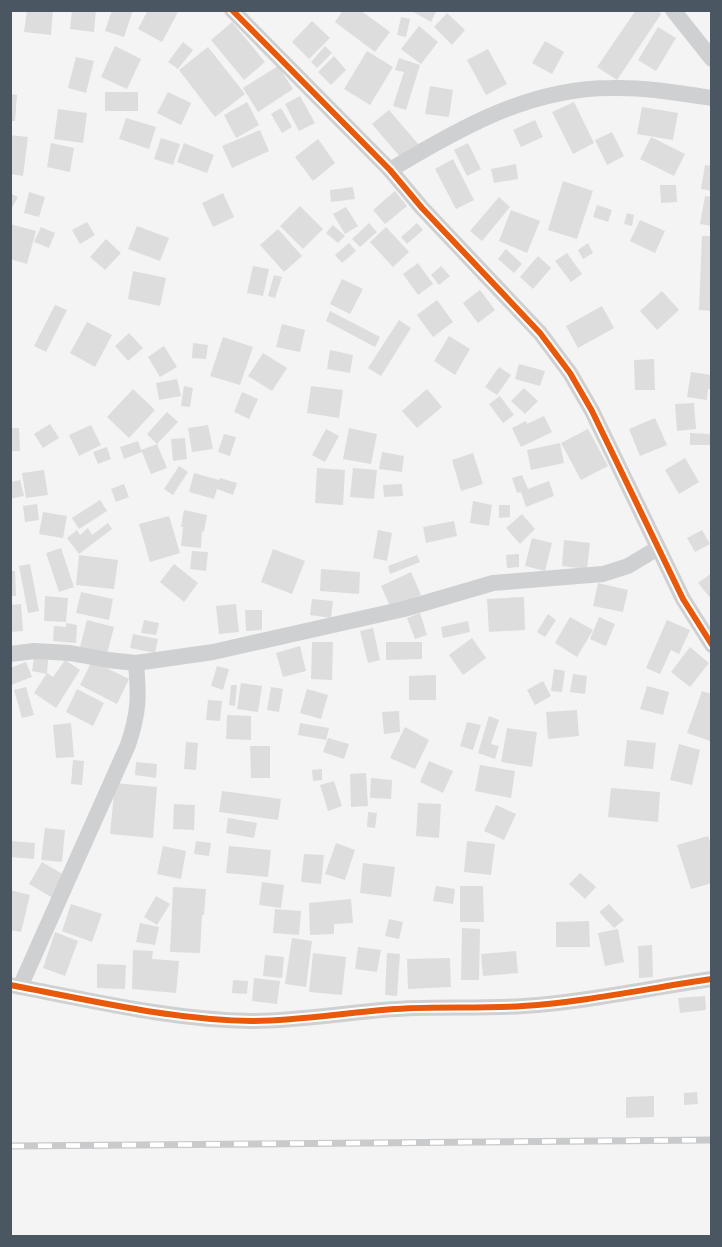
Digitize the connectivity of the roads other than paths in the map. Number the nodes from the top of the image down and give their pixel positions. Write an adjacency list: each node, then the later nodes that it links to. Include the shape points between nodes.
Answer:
1 (232, 10): 5 (street)
2 (673, 10): 3 (street)
3 (711, 59)
4 (711, 98): 5 (street, via 611,88 567,91 475,121)
5 (390, 170): 6 (street, via 540,333 570,374 592,411)
6 (658, 549): 7 (street); 9 (street, via 628,566 603,574 493,583 349,622 213,652)
7 (711, 645)
8 (10, 654): 9 (street, via 70,653)
9 (136, 663): 11 (street, via 137,718 128,745)
10 (711, 979): 11 (street, via 522,1006 398,1009 252,1021 132,1009)
11 (15, 986)

